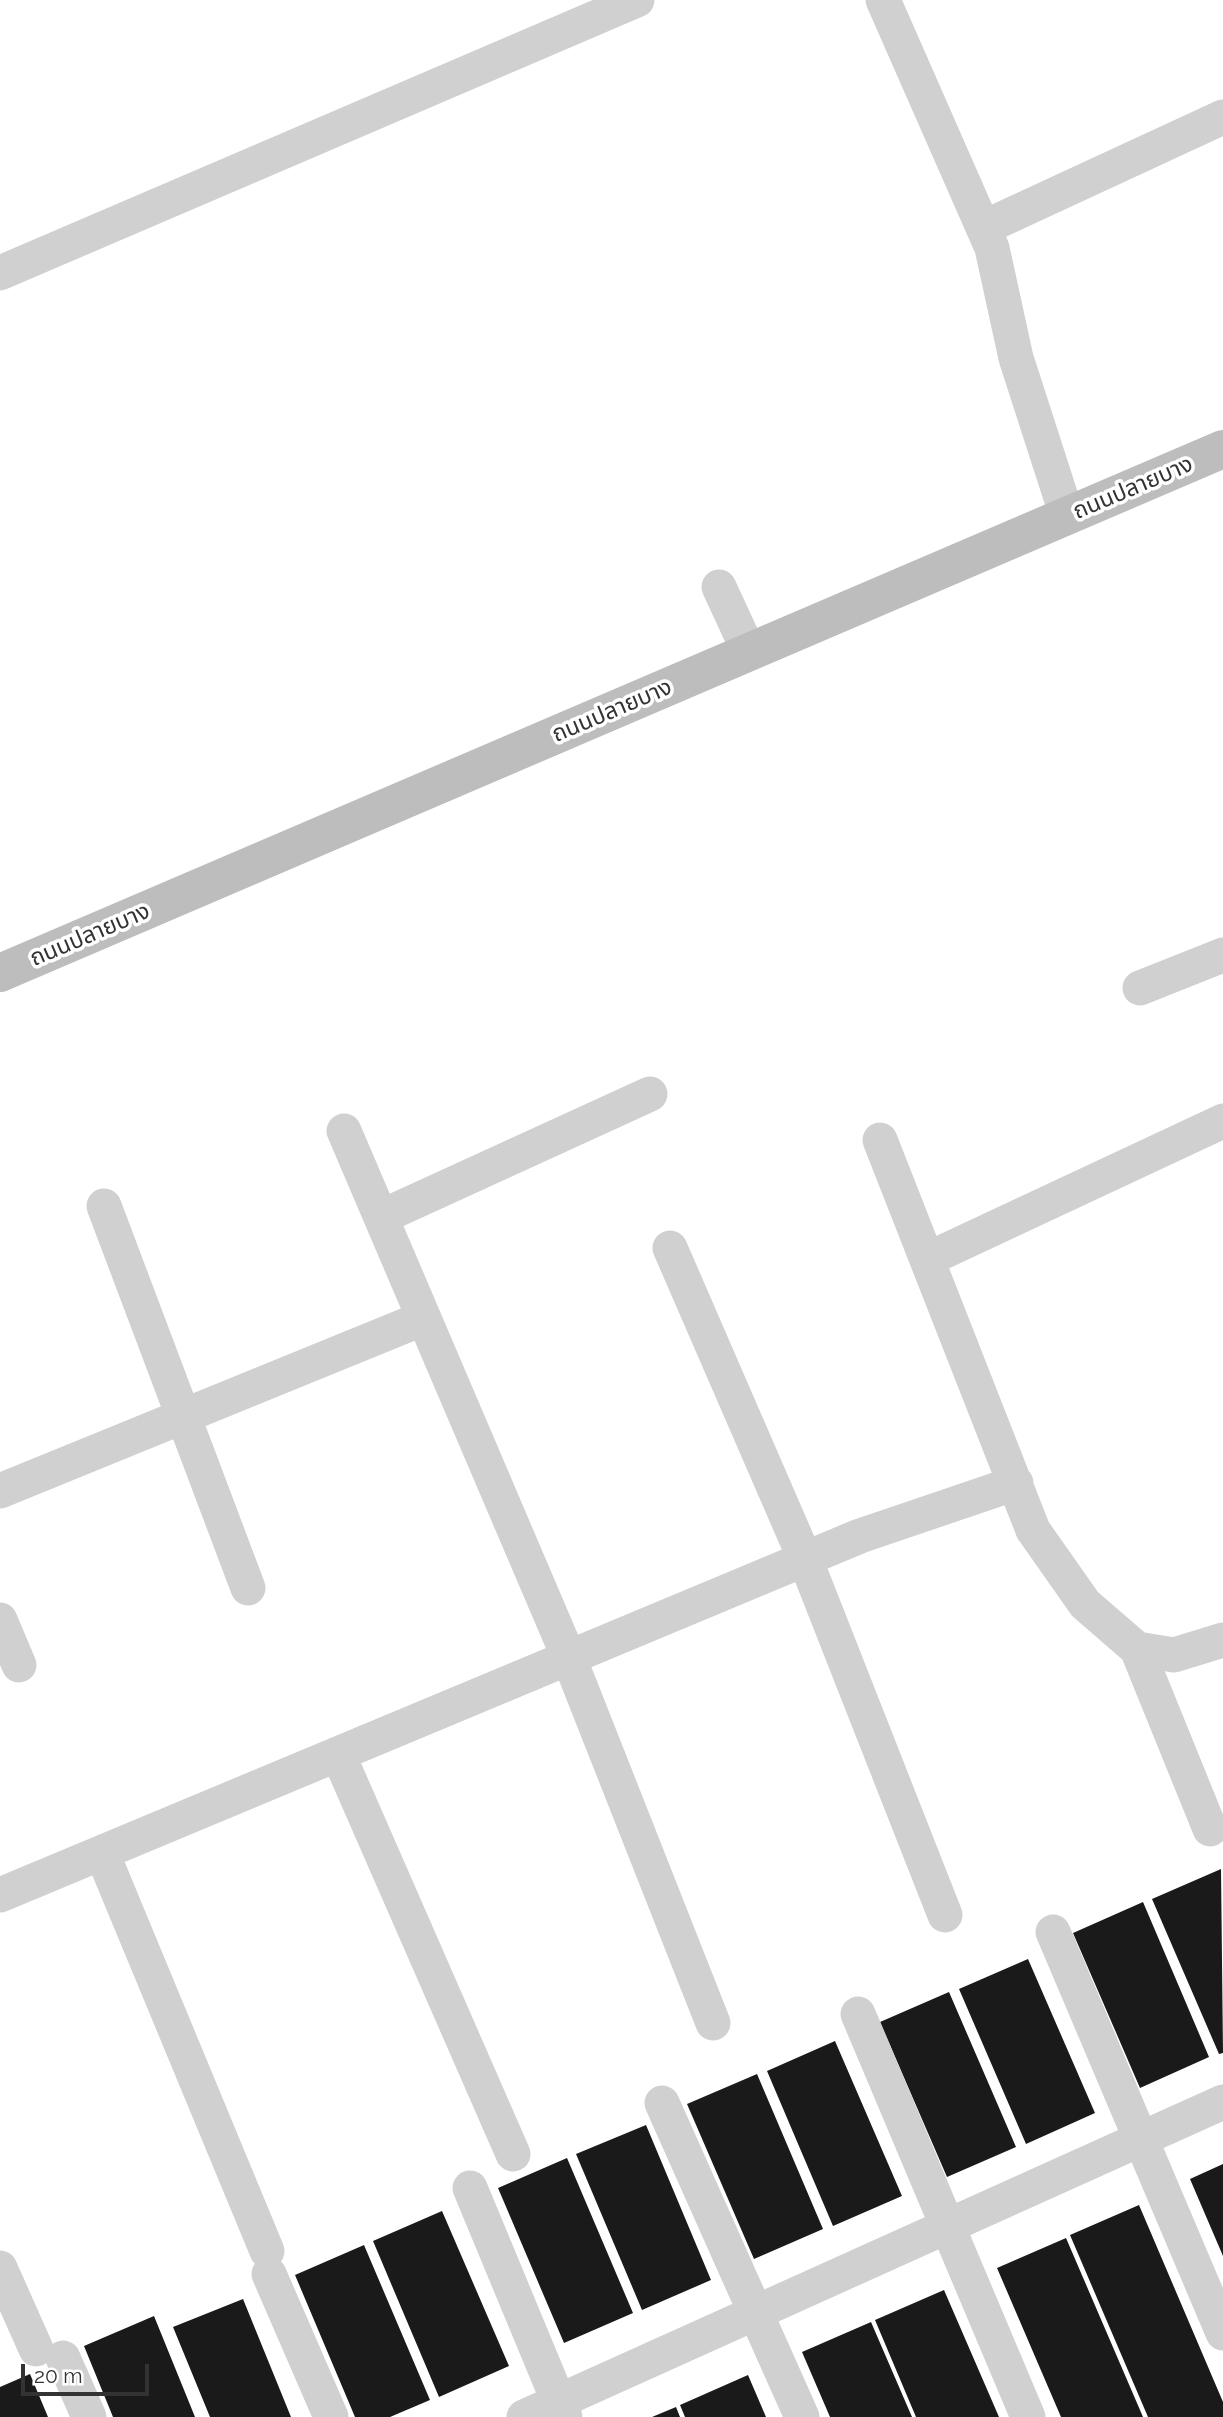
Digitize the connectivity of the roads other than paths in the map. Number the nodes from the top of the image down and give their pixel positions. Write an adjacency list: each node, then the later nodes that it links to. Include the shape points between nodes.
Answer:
1 (637, 0): 5 (street)
2 (883, 0): 4 (street)
3 (1223, 117): 4 (street)
4 (983, 228): 7 (street, via 992,248 1016,358)
5 (0, 273)
6 (1223, 449): 7 (street, ถนนปลายบาง)
7 (1067, 516): 9 (street, ถนนปลายบาง)
8 (719, 587): 9 (street)
9 (749, 652): 11 (street, ถนนปลายบาง)
10 (1223, 955): 12 (street)
11 (0, 973)
12 (1140, 988)
13 (650, 1094): 18 (street)
14 (1223, 1121): 20 (street)
15 (344, 1131): 18 (street)
16 (880, 1140): 20 (street)
17 (104, 1206): 22 (street)
18 (381, 1217): 21 (street)
19 (670, 1248): 25 (street)
20 (928, 1259): 23 (street)
21 (424, 1318): 22 (street); 30 (street)
22 (183, 1416): 24 (street); 26 (street)
23 (1016, 1483): 25 (street); 29 (street, via 1032,1530 1085,1604)
24 (0, 1491)
25 (805, 1559): 30 (street); 36 (street)
26 (248, 1588)
27 (0, 1620): 31 (street)
28 (1223, 1640): 29 (street, via 1174,1656)
29 (1137, 1649): 33 (street)
30 (569, 1658): 32 (street); 39 (street)
31 (19, 1665)
32 (338, 1754): 34 (street); 43 (street)
33 (1210, 1829)
34 (102, 1853): 35 (street); 51 (street)
35 (0, 1895)
36 (945, 1915)
37 (1053, 1932): 42 (street)
38 (858, 2014): 45 (street)
39 (713, 2023)
40 (1223, 2102): 42 (street)
41 (662, 2103): 47 (street)
42 (1141, 2139): 45 (street); 48 (street)
43 (513, 2154)
44 (470, 2188): 49 (street)
45 (947, 2225): 47 (street); 54 (street)
46 (0, 2268): 50 (street)
47 (756, 2313): 49 (street); 53 (street)
48 (1223, 2333)
49 (561, 2409): 52 (street)
50 (89, 2417)
51 (331, 2417)
52 (524, 2417)
53 (802, 2417)
54 (1028, 2417)

